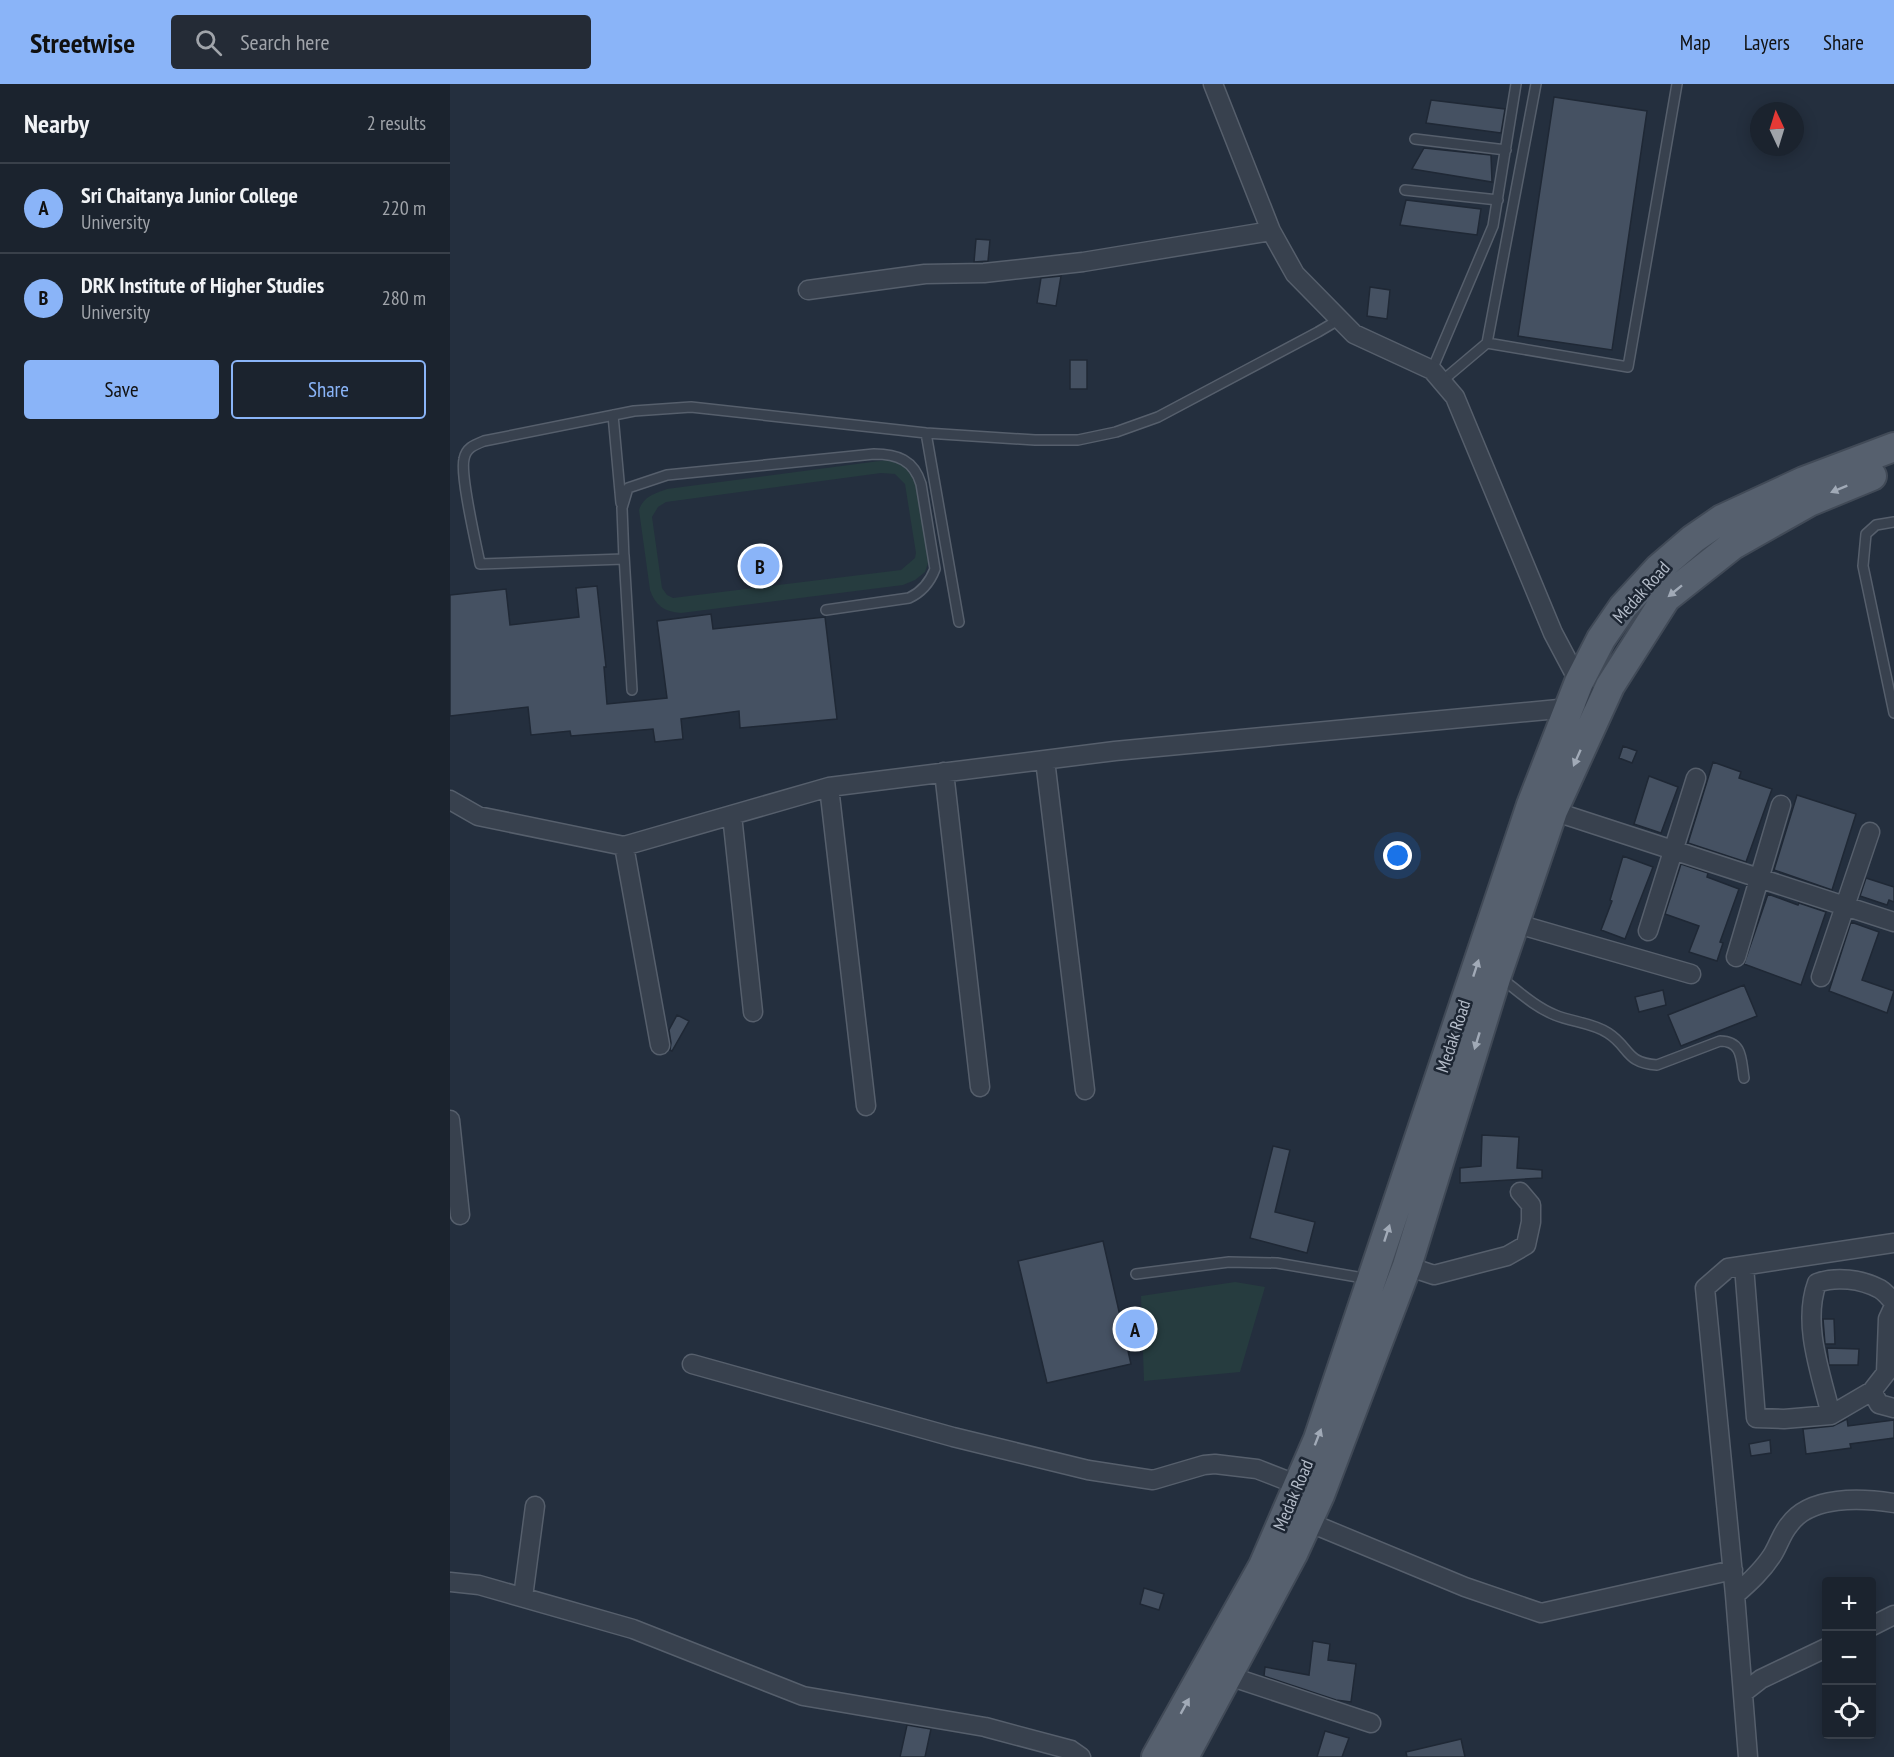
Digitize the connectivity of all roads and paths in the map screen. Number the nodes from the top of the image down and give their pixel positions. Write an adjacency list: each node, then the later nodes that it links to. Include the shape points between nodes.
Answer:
1 (1213, 84): 9 (street)
2 (1516, 84): 6 (lane)
3 (1536, 84): 12 (lane)
4 (1677, 84): 12 (lane, via 1628,367)
5 (1415, 139): 6 (lane)
6 (1506, 150): 8 (lane)
7 (1405, 190): 8 (lane)
8 (1498, 200): 13 (lane, via 1493,226)
9 (1271, 231): 10 (street, via 1083,262 984,273 925,274); 11 (street, via 1295,274)
10 (808, 290)
11 (1340, 319): 13 (street, via 1354,334); 15 (lane, via 1158,417 1116,432 1078,441)
12 (1487, 343): 13 (lane)
13 (1437, 375): 23 (street, via 1455,397 1552,633)
14 (613, 415): 15 (lane, via 691,406); 18 (lane); 20 (lane, via 471,446 464,459 464,476 480,564 624,559)
15 (926, 433): 22 (lane)
16 (1894, 447): 23 (main road, Medak Road, via 1804,480 1722,519 1693,539 1658,569 1623,608 1601,639)
17 (1894, 467): 26 (main road, Medak Road, one-way to 26, via 1809,501 1734,545 1666,598)
18 (622, 508): 20 (lane); 21 (lane, via 627,488 667,475 874,454 892,454 910,463 921,484 935,569 930,580 909,598)
19 (1894, 522): 27 (lane, via 1876,525 1866,534 1863,566)
20 (624, 555): 24 (lane)
21 (826, 610)
22 (959, 622)
23 (1579, 682): 25 (main road, Medak Road); 26 (street)
24 (632, 690)
25 (1569, 708): 28 (street); 61 (main road, Medak Road, one-way to 25, via 1531,805)
26 (1598, 710): 34 (main road, Medak Road, one-way to 34)
27 (1894, 713)
28 (1045, 759): 29 (street); 52 (street)
29 (944, 772): 31 (street); 51 (street)
30 (1696, 778): 38 (street)
31 (829, 787): 35 (street); 53 (street)
32 (450, 800): 37 (street, via 478,816)
33 (1781, 805): 39 (street)
34 (1553, 811): 38 (street); 42 (main road, Medak Road)
35 (732, 815): 37 (street); 48 (street)
36 (1870, 832): 40 (street)
37 (624, 846): 49 (street)
38 (1673, 850): 39 (street); 43 (street)
39 (1760, 878): 40 (street); 44 (street)
40 (1845, 906): 41 (street); 47 (street)
41 (1894, 922)
42 (1514, 923): 45 (street); 46 (main road, Medak Road)
43 (1648, 931)
44 (1736, 957)
45 (1691, 974)
46 (1497, 975): 50 (lane, via 1555,1015 1609,1033 1638,1062 1657,1065 1729,1041 1740,1053); 58 (main road, Medak Road, one-way to 58)
47 (1821, 977)
48 (753, 1012)
49 (660, 1045)
50 (1744, 1078)
51 (980, 1087)
52 (1086, 1090)
53 (866, 1106)
54 (450, 1120): 56 (street)
55 (1520, 1191): 58 (street, via 1532,1205 1526,1245 1507,1256 1434,1275)
56 (460, 1215)
57 (1894, 1243): 59 (street)
58 (1407, 1266): 70 (main road, Medak Road)
59 (1744, 1266): 66 (street, via 1756,1418); 71 (street, via 1728,1268 1705,1288)
60 (1136, 1274): 61 (lane, via 1229,1262 1277,1263)
61 (1372, 1279): 67 (main road, Medak Road, one-way to 61, via 1318,1439)
62 (1894, 1304): 64 (street, via 1888,1319 1886,1373); 66 (street, via 1881,1289 1848,1279 1816,1283 1811,1298 1814,1340)
63 (693, 1364): 67 (street, via 953,1437 1088,1470 1153,1480 1215,1464 1257,1469)
64 (1872, 1391): 65 (street, via 1878,1404); 66 (street)
65 (1894, 1408)
66 (1831, 1415)
67 (1298, 1485): 82 (main road, Medak Road, one-way to 67, via 1263,1566)
68 (1894, 1503): 73 (street, via 1832,1502 1800,1513 1789,1524 1761,1572)
69 (535, 1506): 74 (street)
70 (1308, 1522): 71 (street, via 1465,1587 1540,1613); 78 (main road, Medak Road)
71 (1733, 1570): 73 (street)
72 (450, 1582): 74 (street)
73 (1735, 1595): 79 (street)
74 (523, 1597): 81 (street, via 633,1629 803,1696 985,1727 1071,1750)
75 (1894, 1615): 76 (street)
76 (1876, 1624)
77 (1822, 1650): 79 (street, via 1761,1679)
78 (1228, 1676): 80 (street); 83 (main road, Medak Road)
79 (1743, 1693): 84 (street)
80 (1371, 1723)
81 (1082, 1757)
82 (1156, 1757)
83 (1184, 1757)
84 (1748, 1757)

